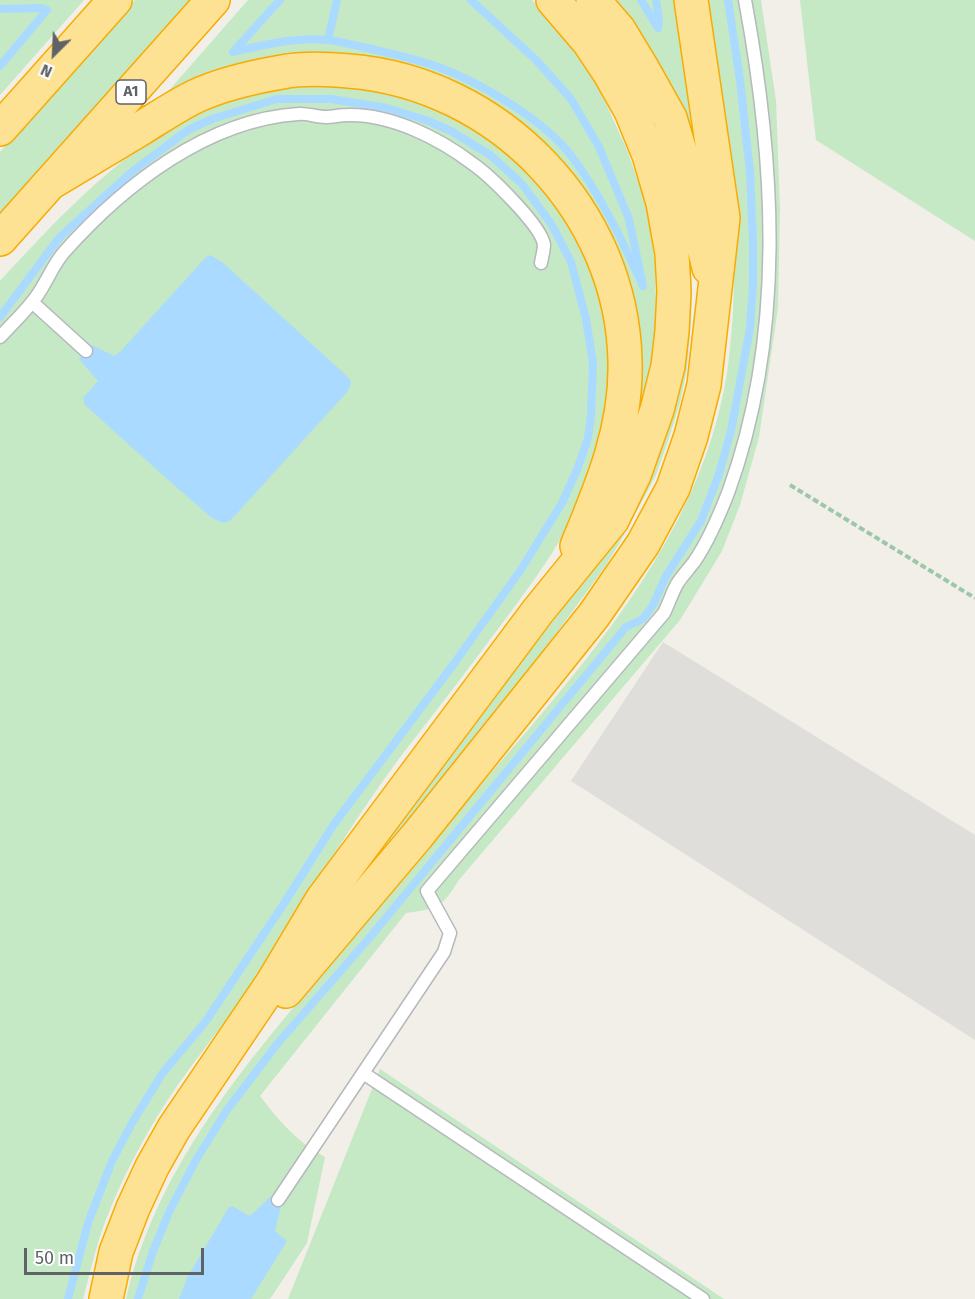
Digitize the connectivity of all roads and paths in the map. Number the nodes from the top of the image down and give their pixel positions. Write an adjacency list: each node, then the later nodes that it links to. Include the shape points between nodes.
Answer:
1 (115, 0): 7 (highway)
2 (213, 0): 8 (highway, A1)
3 (553, 0): 16 (highway, via 589,42 631,111 663,202 674,291 668,366 634,475 612,520)
4 (594, 0): 11 (highway, via 619,30 670,118)
5 (691, 0): 11 (highway, via 723,218)
6 (745, 0): 18 (lane, via 762,99 770,222 768,286 753,402 728,493 664,613 427,891 450,933 449,941)
7 (0, 129)
8 (50, 183): 9 (highway, A1); 16 (highway, via 195,97 283,72 333,69 393,77 464,104 504,129 538,159 578,210 603,257 621,318 625,379 621,419 604,479)
9 (0, 239)
10 (541, 263): 12 (lane, via 544,244 533,225 494,182 448,146 386,121 300,113 235,126 152,171 65,251)
11 (714, 290): 19 (highway, via 704,385 691,436 673,488 643,544 594,615 497,738)
12 (32, 302): 13 (lane); 14 (lane)
13 (0, 337)
14 (86, 351)
15 (790, 485): 17 (path)
16 (563, 578): 19 (highway, via 322,900)
17 (975, 598)
18 (363, 1073): 20 (lane); 22 (lane)
19 (198, 1095): 21 (highway, via 152,1167 116,1252)
20 (278, 1200)
21 (105, 1299)
22 (704, 1299)

